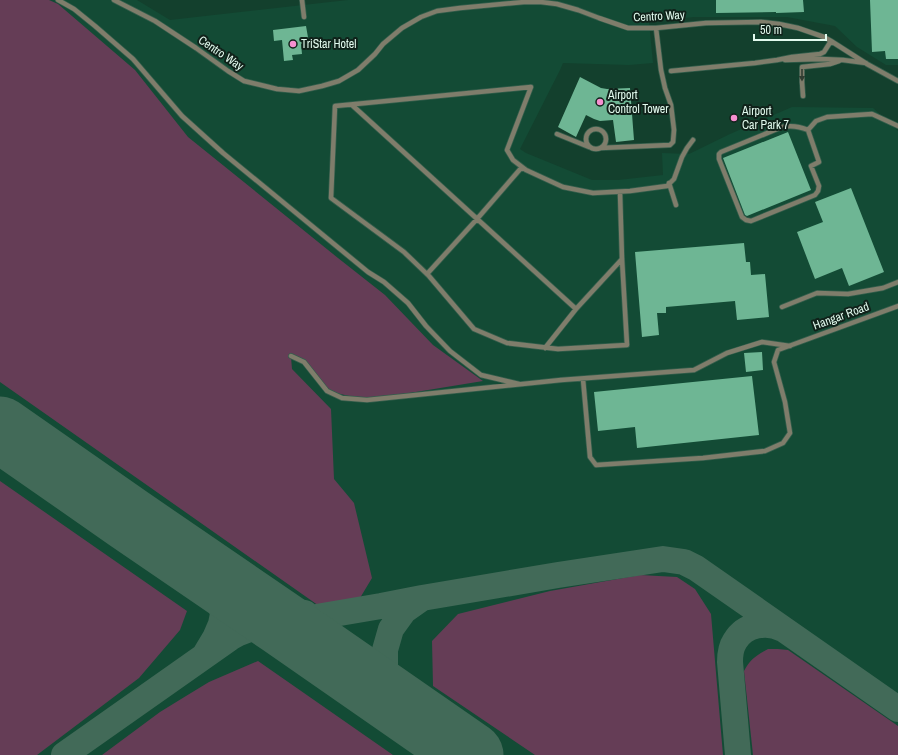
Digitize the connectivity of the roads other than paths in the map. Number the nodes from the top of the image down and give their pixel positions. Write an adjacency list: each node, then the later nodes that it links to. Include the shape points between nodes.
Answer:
1 (58, 0): 35 (lane, via 74,9 133,59 182,116 223,153 408,303 450,351 481,375)
2 (114, 0): 5 (lane, Centro Way, via 156,21 244,81 299,91 339,80 358,70 402,28 421,17 445,10 541,2 578,10 628,28)
3 (302, 0): 4 (lane)
4 (304, 18)
5 (656, 28): 6 (lane, Centro Way, via 706,23 761,22 798,28); 19 (lane, via 661,70 671,105 674,142 670,145)
6 (831, 41): 7 (lane, via 820,54); 9 (lane, Centro Way)
7 (778, 60): 8 (lane); 10 (lane)
8 (843, 60): 9 (lane); 12 (lane, one-way to 12, via 802,67)
9 (867, 64): 11 (lane)
10 (671, 71)
11 (898, 81)
12 (803, 96)
13 (352, 105): 20 (lane, via 532,87 507,150 513,160); 24 (lane); 26 (lane, via 335,106 331,198 404,252)
14 (898, 126): 15 (lane, via 872,114 827,117 816,121)
15 (808, 130): 15 (lane, via 819,162 810,166 819,186 818,191 815,195 751,221 746,220 742,217 718,154 782,127 798,126)
16 (557, 134): 18 (lane)
17 (693, 140): 21 (lane, via 682,157 674,179)
18 (590, 147): 19 (lane); 19 (lane, via 586,142 587,135 591,130 598,129 604,132 606,138 605,144)
19 (600, 148)
20 (522, 167): 22 (lane, via 563,187 593,193); 24 (lane)
21 (669, 183): 22 (lane, via 667,186); 23 (lane)
22 (620, 192): 25 (lane)
23 (676, 205)
24 (477, 219): 26 (lane); 30 (lane)
25 (622, 259): 30 (lane); 32 (lane, via 627,345 558,350)
26 (426, 274): 32 (lane, via 474,329 507,342)
27 (898, 282): 29 (lane, via 883,288 848,294 817,293)
28 (898, 306): 31 (lane, Hangar Road)
29 (782, 307)
30 (576, 309): 32 (lane)
31 (790, 346): 34 (lane, via 762,342 727,353 694,370); 34 (lane, via 778,350 774,362 785,402 790,434 783,443 765,451 596,465 590,457)
32 (545, 348)
33 (291, 356): 35 (lane, via 304,362 327,391 342,398 367,400)
34 (583, 378): 35 (lane)
35 (519, 384)

